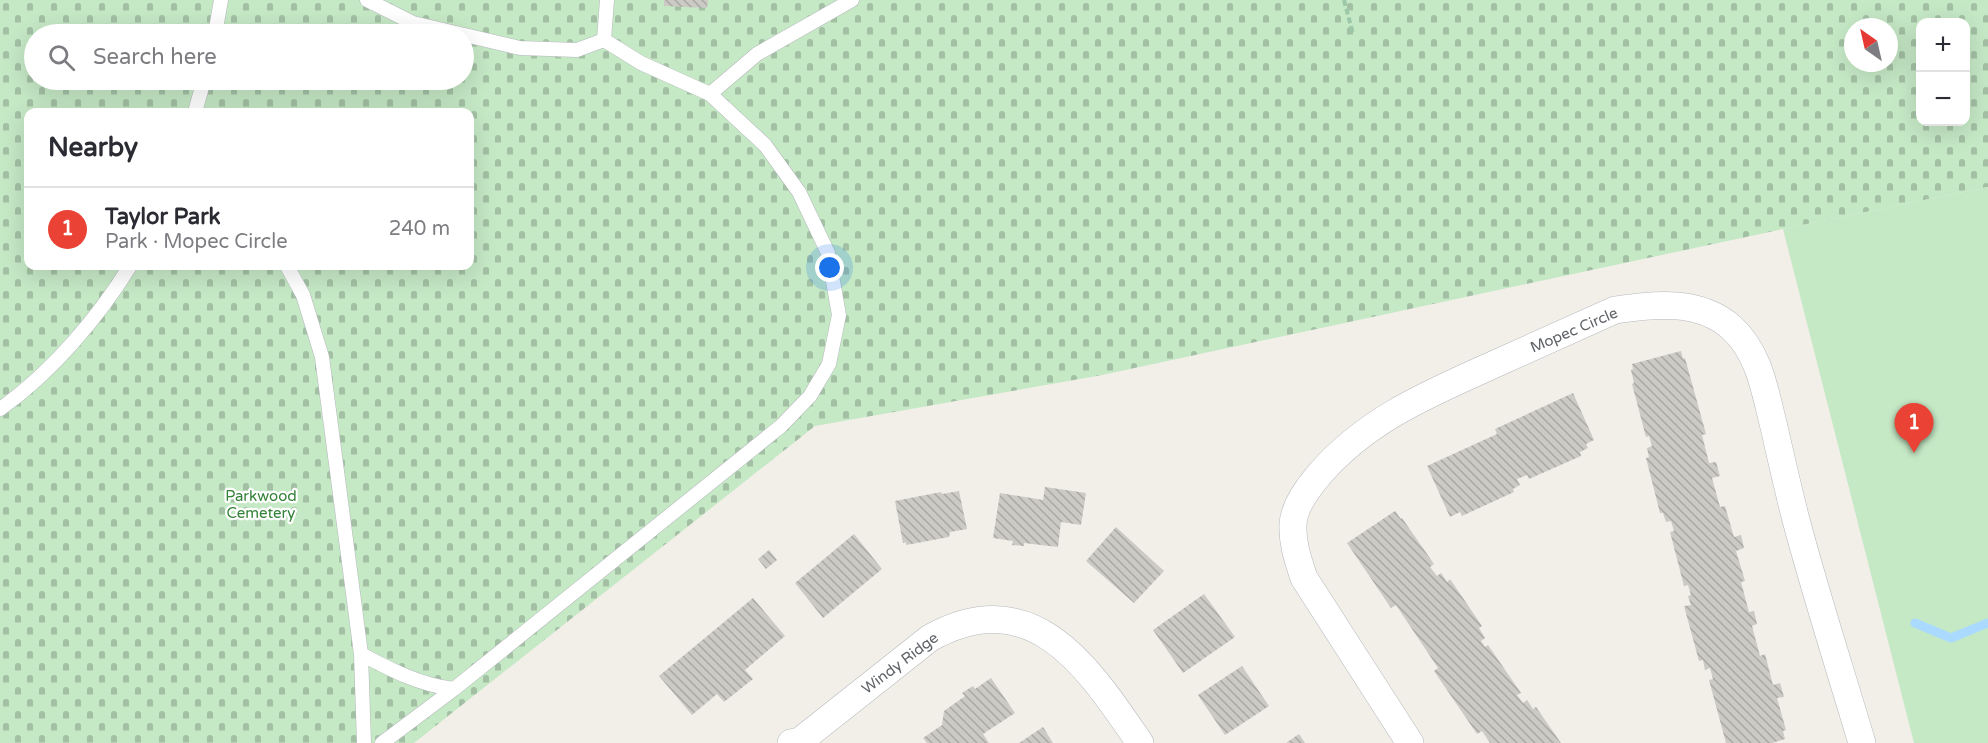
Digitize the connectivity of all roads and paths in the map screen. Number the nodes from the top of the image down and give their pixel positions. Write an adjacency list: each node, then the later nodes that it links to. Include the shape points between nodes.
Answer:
1 (221, 0): 6 (lane)
2 (367, 0): 7 (lane)
3 (607, 0): 10 (lane)
4 (852, 0): 12 (lane, via 757,54)
5 (1344, 0): 8 (path)
6 (217, 24)
7 (417, 24)
8 (1353, 34)
9 (474, 37): 10 (lane, via 520,48 577,50)
10 (604, 40): 12 (lane, via 641,63)
11 (201, 90): 13 (lane)
12 (710, 94): 18 (lane, via 765,145 799,192 828,253 839,315 829,364 810,396 781,426)
13 (196, 108)
14 (128, 270): 16 (lane, via 81,335)
15 (289, 270): 17 (lane, via 303,295 322,357)
16 (0, 409)
17 (361, 654): 18 (lane, via 423,683); 20 (lane)
18 (454, 689): 21 (lane)
19 (795, 742): 22 (street, Windy Ridge, via 930,638 972,620 997,620 1021,624 1061,644 1094,677)
20 (364, 743)
21 (382, 743)
22 (1140, 743)
23 (1410, 743): 24 (street, Mopec Circle, via 1304,578 1295,550 1293,523 1300,502 1334,457 1390,414 1614,310 1678,305 1709,313 1731,328 1761,372 1796,519)
24 (1862, 743)

